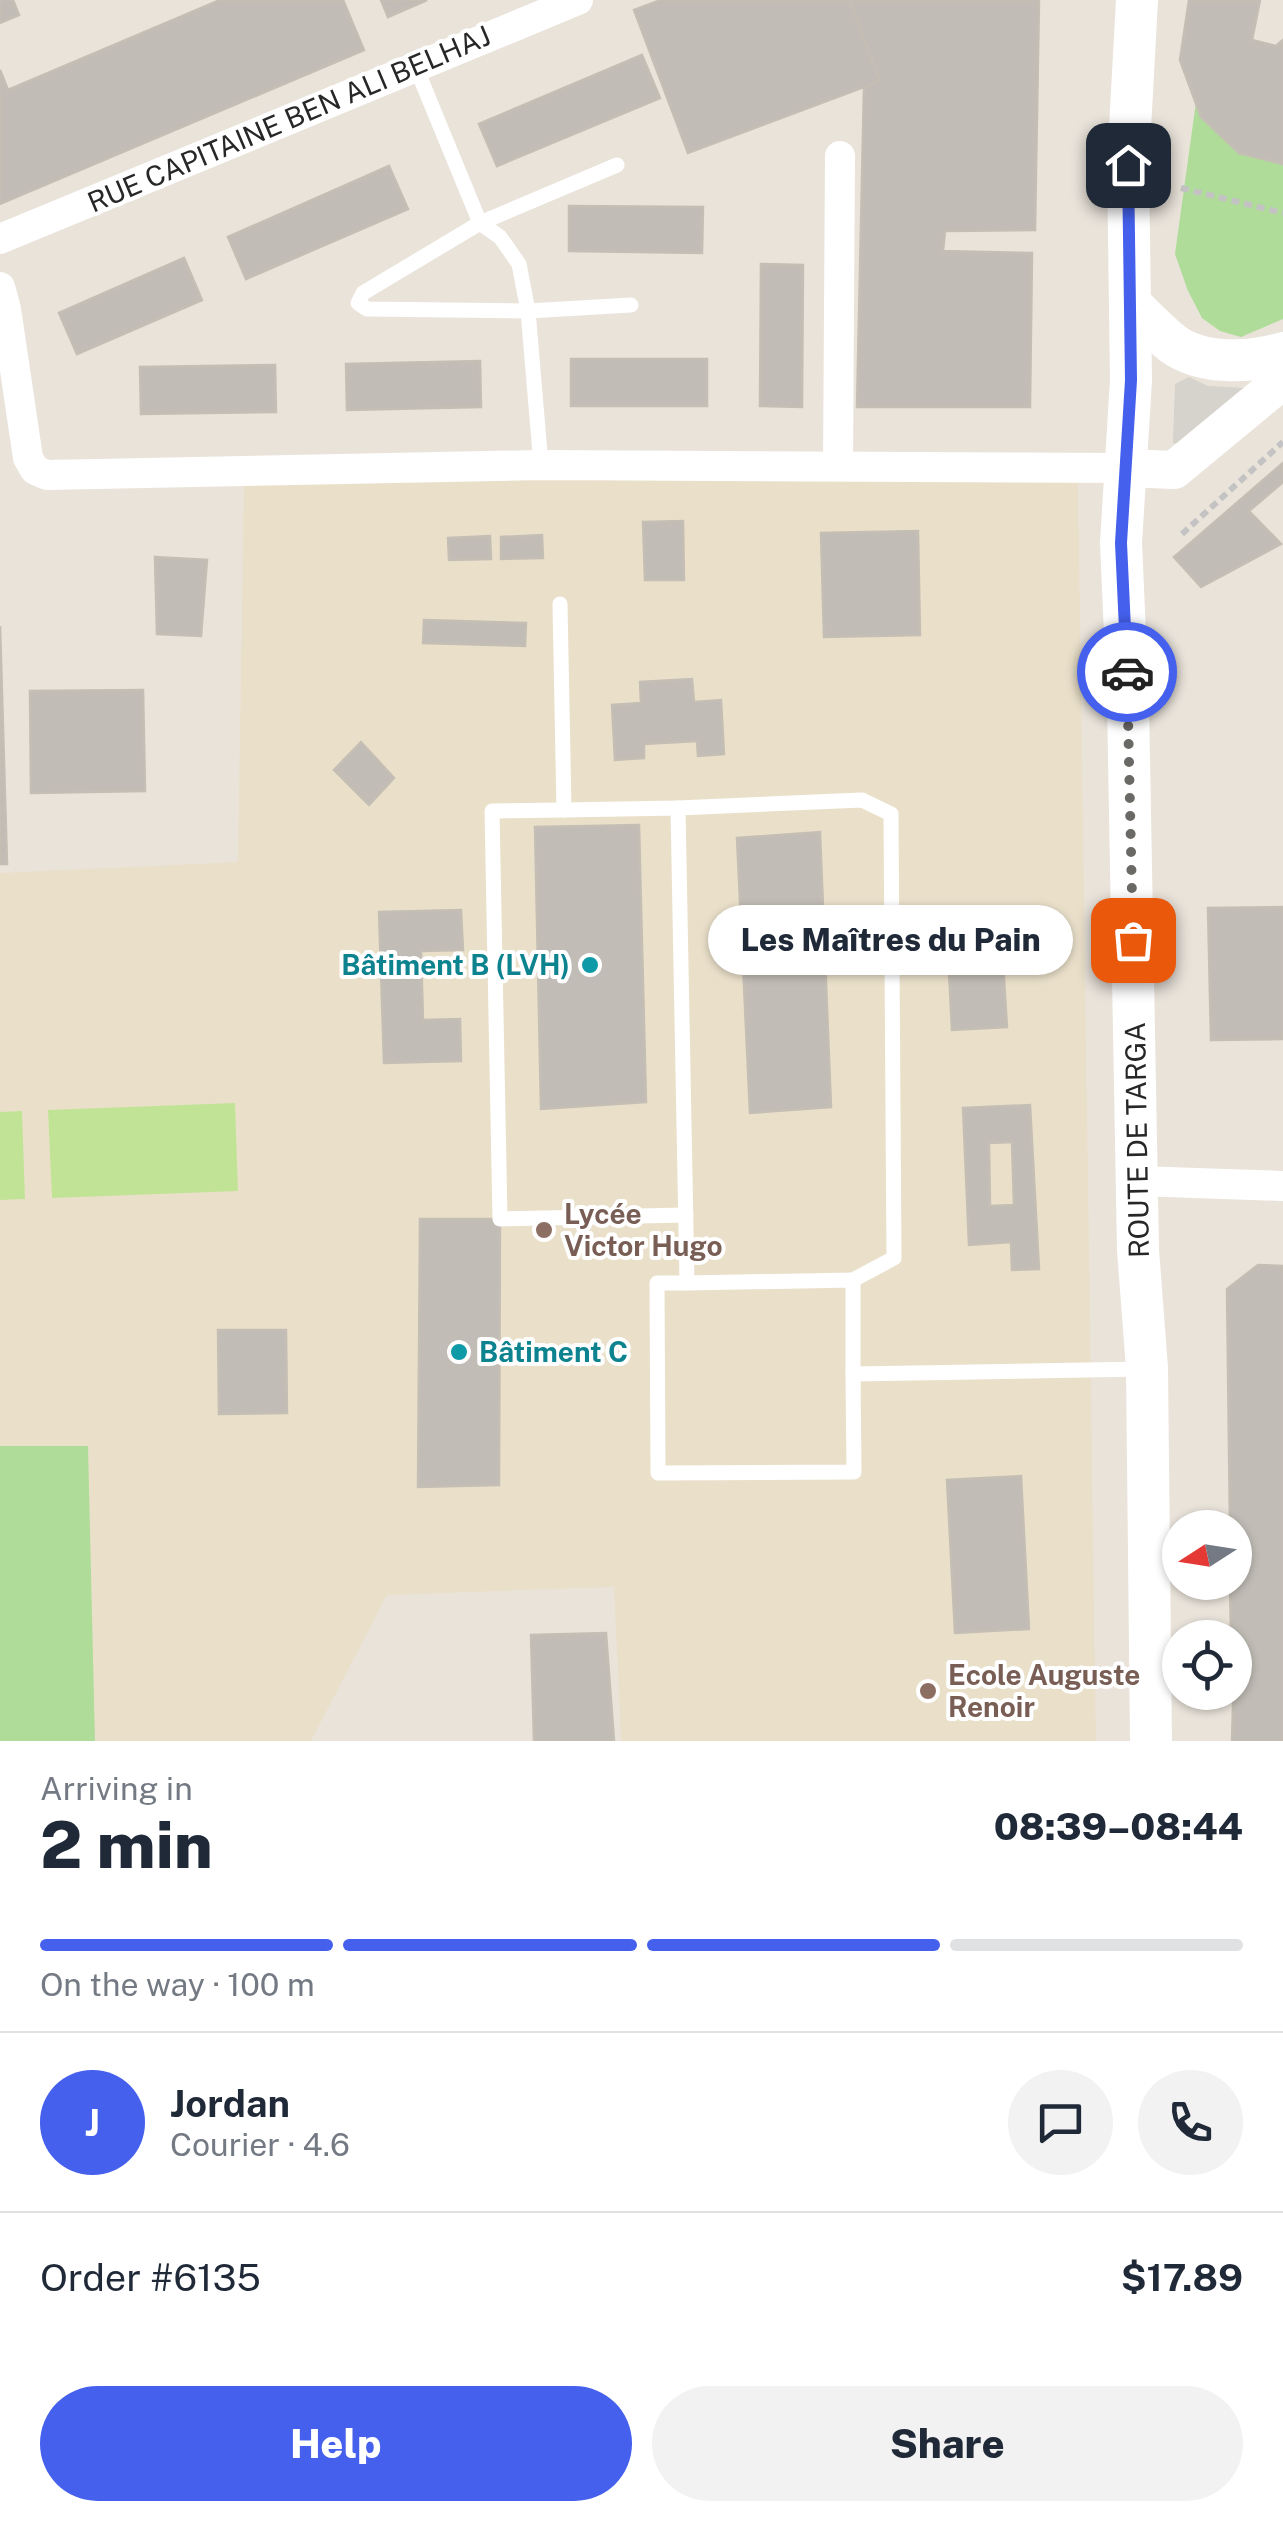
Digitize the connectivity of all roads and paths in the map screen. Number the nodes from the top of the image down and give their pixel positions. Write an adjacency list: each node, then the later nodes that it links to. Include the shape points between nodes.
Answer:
1 (578, 0): 3 (street, RUE CAPITAINE BEN ALI BELHAJ)
2 (1137, 0): 12 (main road, ROUTE DE TARGA, via 1128,165)
3 (415, 65): 8 (lane); 9 (street, RUE CAPITAINE BEN ALI BELHAJ)
4 (840, 156): 18 (street)
5 (617, 164): 8 (lane)
6 (1182, 188): 7 (path)
7 (1283, 213)
8 (480, 223): 13 (lane, via 500,237 518,264); 13 (lane, via 363,293 358,303 367,309)
9 (0, 239)
10 (0, 287): 17 (street, via 28,458 46,475)
11 (630, 306): 13 (lane)
12 (1131, 306): 14 (main road, via 1186,350 1222,361); 19 (main road, ROUTE DE TARGA)
13 (528, 311): 17 (lane)
14 (1283, 353)
15 (1283, 380): 19 (street, via 1174,470)
16 (1283, 442): 20 (path)
17 (541, 466): 18 (street)
18 (838, 466): 19 (street)
19 (1125, 468): 24 (main road, ROUTE DE TARGA, via 1121,543)
20 (1182, 534)
21 (560, 604): 23 (lane)
22 (678, 808): 23 (lane); 26 (lane); 27 (lane, via 862,800 891,814 894,1258)
23 (564, 810): 26 (lane, via 492,812 500,1218)
24 (1138, 1181): 25 (street); 29 (main road, ROUTE DE TARGA)
25 (1283, 1186)
26 (686, 1215): 28 (lane)
27 (853, 1280): 28 (lane); 30 (lane)
28 (688, 1283): 30 (lane, via 657,1283 658,1473 854,1472)
29 (1147, 1368): 30 (lane); 31 (main road, ROUTE DE TARGA)
30 (853, 1374)
31 (1151, 1741)

